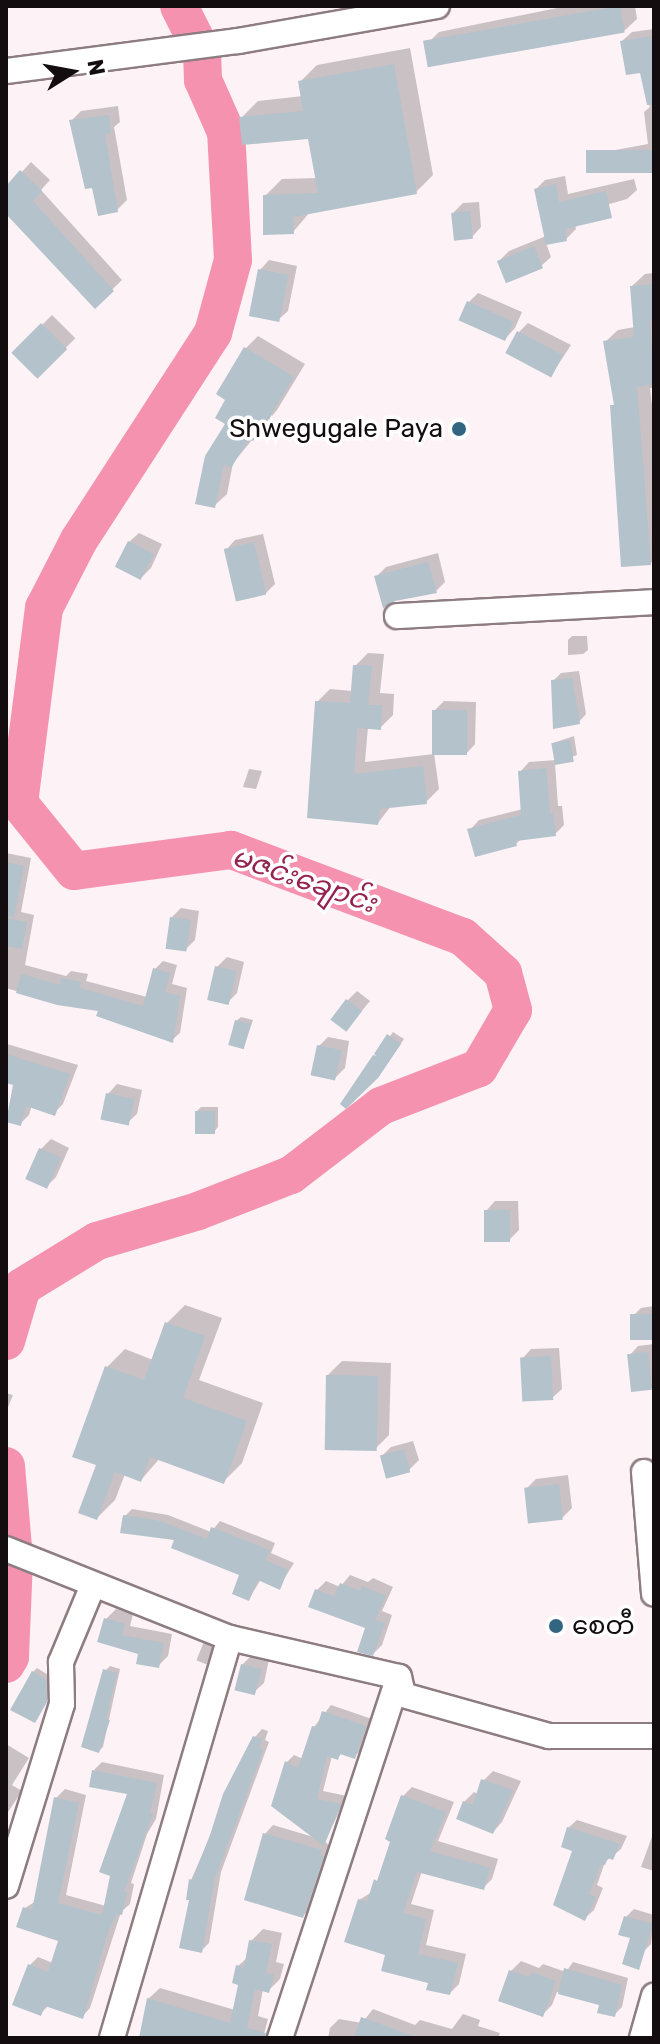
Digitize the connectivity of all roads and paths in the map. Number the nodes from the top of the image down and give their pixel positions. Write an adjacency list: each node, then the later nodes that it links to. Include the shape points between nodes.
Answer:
1 (437, 6): 2 (street, via 238,41)
2 (6, 71)
3 (654, 602): 4 (street)
4 (397, 616)
5 (644, 1472): 8 (street)
6 (6, 1549): 7 (street)
7 (93, 1585): 9 (street); 12 (street, via 61,1662 62,1704)
8 (654, 1594)
9 (230, 1638): 10 (street); 14 (street)
10 (399, 1677): 11 (street, via 403,1695 549,1736); 15 (street)
11 (654, 1736)
12 (6, 1886)
13 (654, 1996): 16 (street)
14 (112, 2038)
15 (280, 2038)
16 (642, 2038)

